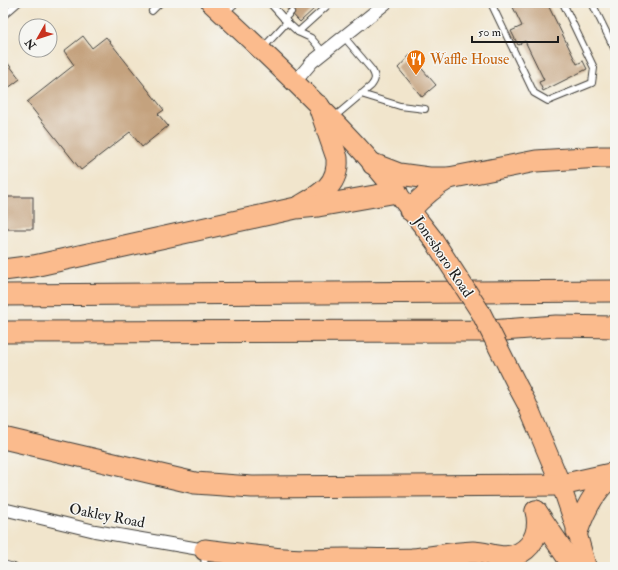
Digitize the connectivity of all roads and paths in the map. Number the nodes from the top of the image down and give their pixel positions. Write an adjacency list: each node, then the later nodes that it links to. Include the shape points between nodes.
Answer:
1 (18, 3): 13 (lane)
2 (160, 3): 11 (lane)
3 (280, 3): 9 (lane)
4 (328, 3): 15 (lane)
5 (386, 3): 16 (street)
6 (491, 3): 7 (lane, via 534,93 548,101 592,83 594,68)
7 (563, 3)
8 (592, 3): 18 (lane)
9 (272, 5): 14 (lane)
10 (224, 7): 17 (highway, Jonesboro Road)
11 (152, 11)
12 (291, 12): 14 (lane)
13 (3, 16)
14 (286, 20): 15 (lane); 17 (lane)
15 (298, 32): 19 (lane, via 311,38)
16 (344, 37): 19 (street); 21 (lane, via 376,76 375,81)
17 (260, 50): 20 (highway, Jonesboro Road)
18 (615, 50)
19 (324, 53): 20 (street)
20 (294, 82): 23 (highway, Jonesboro Road)
21 (361, 94): 22 (lane, via 400,106); 23 (lane)
22 (425, 110)
23 (325, 113): 25 (highway, Jonesboro Road); 28 (highway, via 337,158 337,172 322,193)
24 (615, 157): 26 (highway, via 536,161)
25 (373, 164): 26 (highway, via 398,174); 27 (highway, Jonesboro Road)
26 (449, 178): 29 (highway, via 425,195)
27 (397, 192): 28 (highway); 29 (highway, Jonesboro Road)
28 (296, 208): 30 (highway, via 34,266)
29 (410, 210): 37 (highway, Jonesboro Road, bridge, via 481,313 527,404)
30 (3, 270)
31 (615, 291): 32 (highway)
32 (3, 295)
33 (615, 327): 34 (highway, via 556,326 492,331)
34 (3, 332)
35 (3, 438): 38 (highway, via 195,483 252,487)
36 (615, 475): 37 (highway); 41 (highway, via 600,487)
37 (561, 485): 38 (highway); 41 (main road, Jonesboro Road)
38 (505, 486): 40 (highway, via 519,492)
39 (3, 509): 42 (street, Oakley Road)
40 (536, 511): 42 (highway, via 538,525 534,539 525,550 508,557 474,552 412,559); 45 (highway)
41 (577, 532): 46 (main road, Jonesboro Road)
42 (205, 558)
43 (3, 564): 44 (lane)
44 (14, 567)
45 (574, 567)
46 (587, 567)

